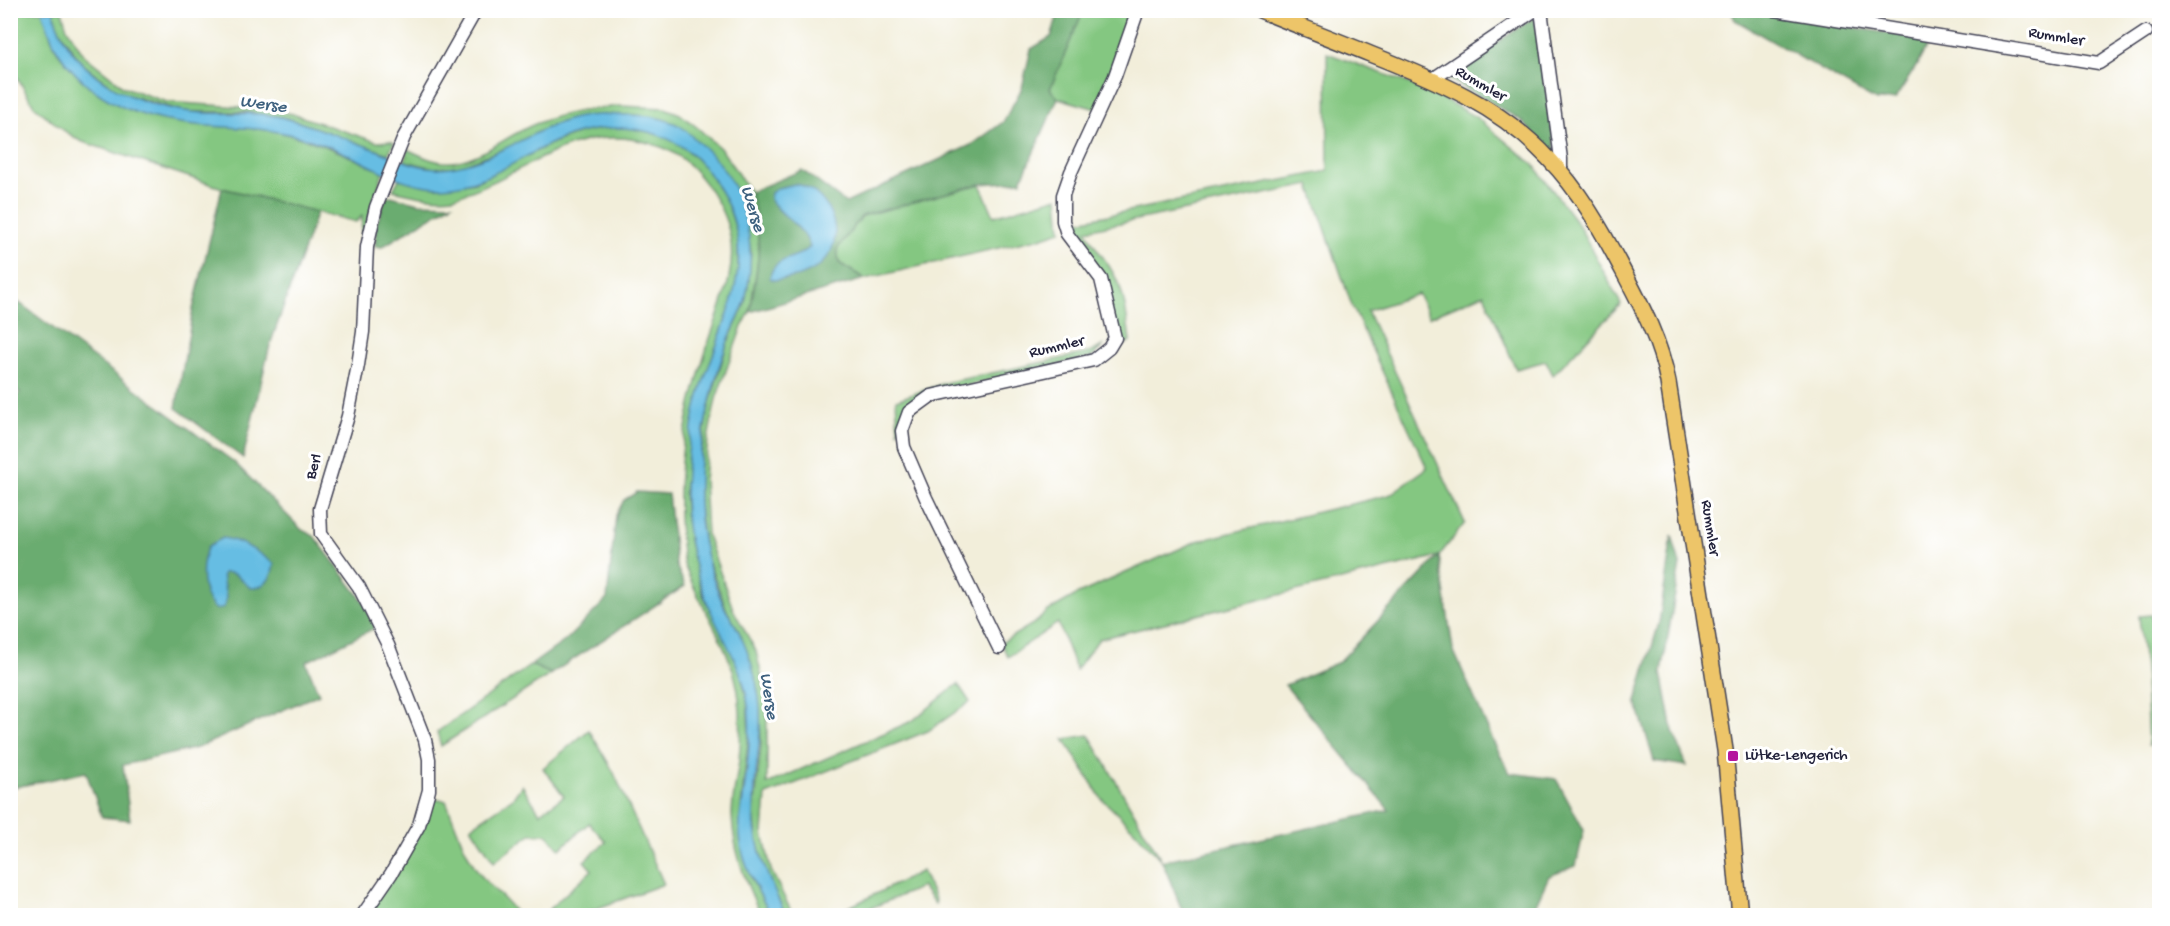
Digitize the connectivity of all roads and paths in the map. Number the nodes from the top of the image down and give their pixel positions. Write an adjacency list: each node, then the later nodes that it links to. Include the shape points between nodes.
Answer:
1 (476, 10): 11 (street, Berl, via 418,110 384,184 368,236 363,332 348,416 320,509 319,525 326,543 359,587 388,645 425,740 430,775 419,825)
2 (1138, 10): 10 (street, Rummler, via 1115,76 1063,195 1067,234 1101,279 1115,338 1094,360 931,396 909,412 902,431 904,447 926,498)
3 (1260, 10): 8 (main road, Rummler)
4 (1535, 10): 8 (street, Rummler)
5 (1541, 10): 9 (street)
6 (1775, 10): 7 (street, Rummler, via 2099,63)
7 (2146, 32)
8 (1433, 79): 9 (main road, Rummler, via 1478,102 1511,125)
9 (1561, 172): 12 (main road, Rummler, via 1611,248 1649,322 1665,364 1722,730)
10 (999, 648)
11 (362, 915)
12 (1740, 915)

